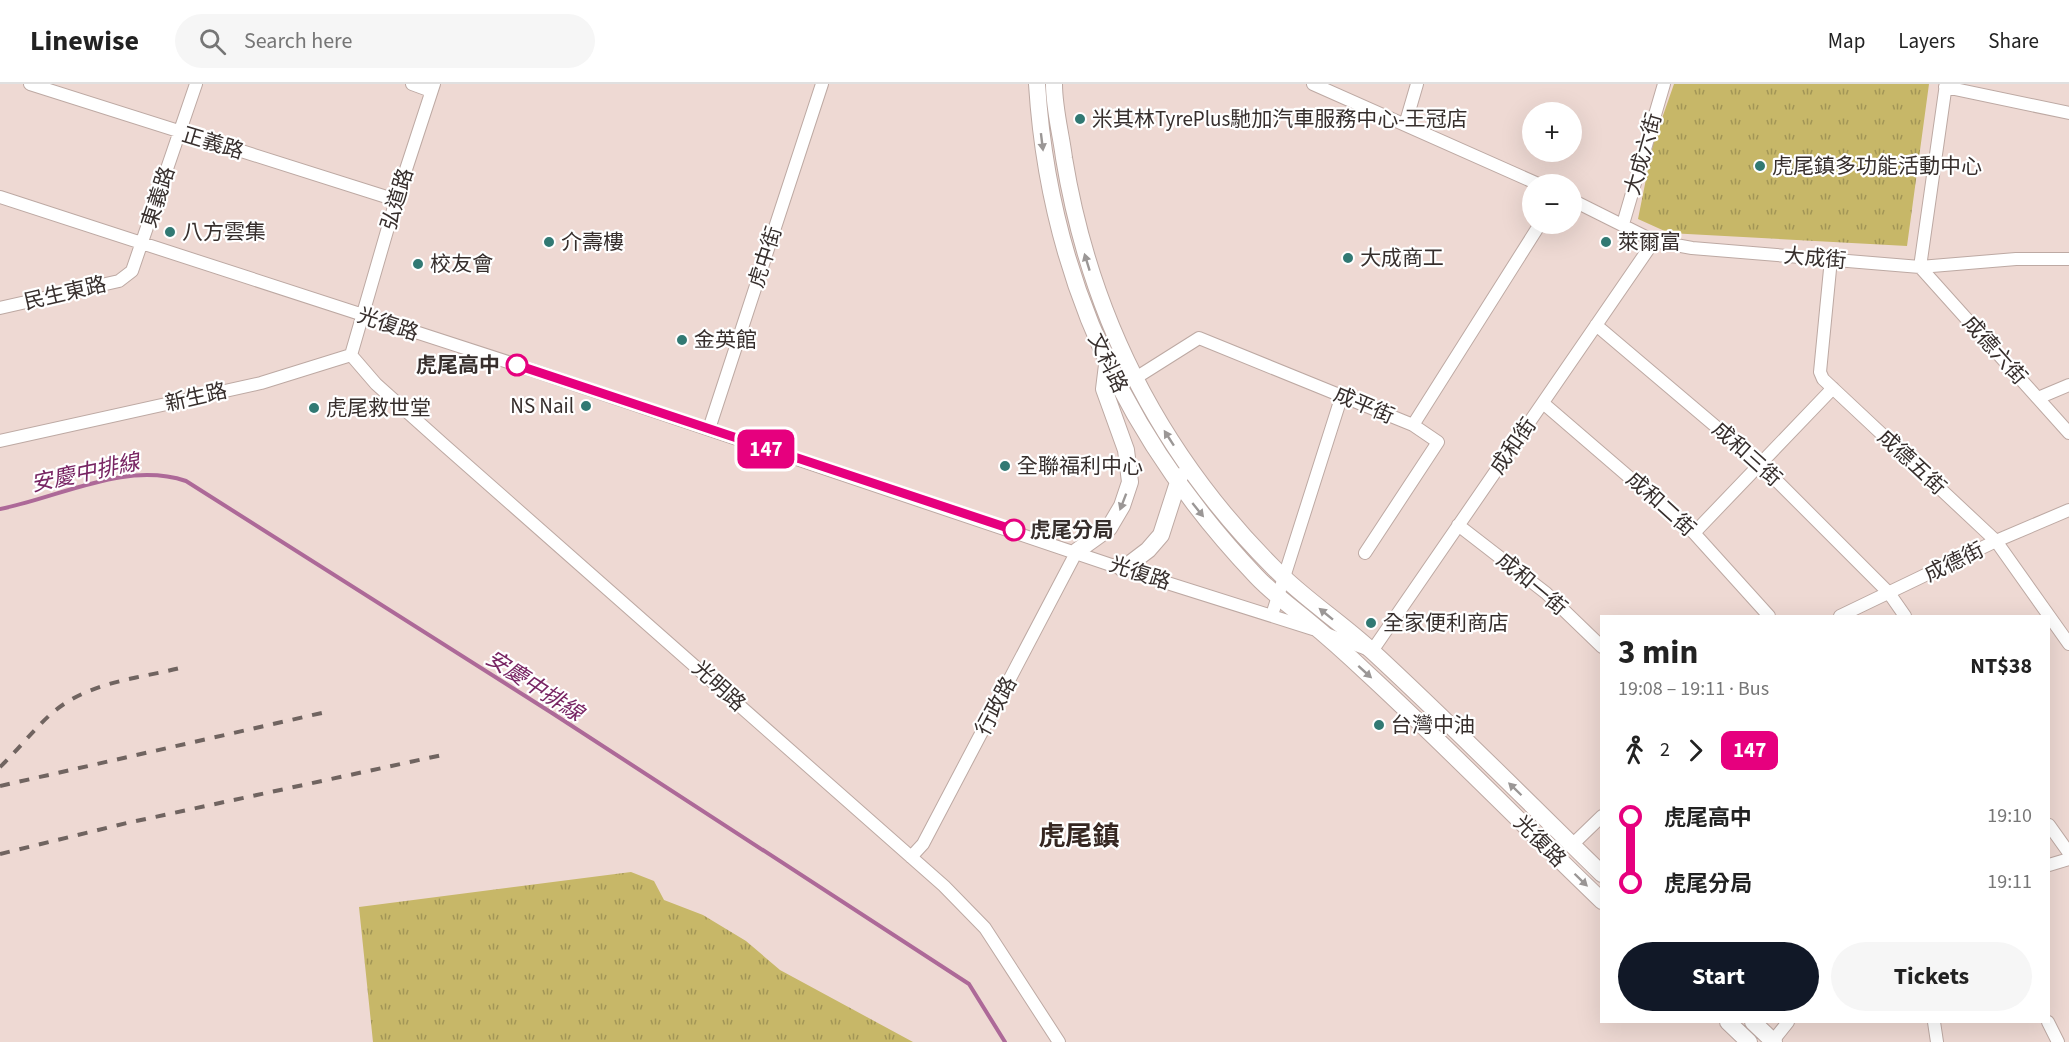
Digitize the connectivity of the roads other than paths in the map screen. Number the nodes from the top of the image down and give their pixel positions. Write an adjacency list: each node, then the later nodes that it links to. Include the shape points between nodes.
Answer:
1 (30, 84): 14 (street, 正義路)
2 (196, 84): 14 (street, 東義路)
3 (412, 84): 11 (street)
4 (822, 84): 38 (street, 虎中街)
5 (1037, 84): 30 (main road, 文科路, one-way to 30, via 1047,179 1058,230)
6 (1054, 84): 31 (main road, 文科路, one-way to 6, via 1104,312 1073,214)
7 (1312, 84): 13 (street)
8 (1417, 84): 13 (street)
9 (1664, 84): 19 (street, 大成六街)
10 (1945, 86): 12 (street); 25 (street)
11 (432, 87): 17 (street, 弘道路)
12 (2069, 113)
13 (1405, 125): 15 (street)
14 (179, 133): 17 (street, 正義路); 22 (street, 東義路)
15 (1522, 177)
16 (0, 197): 22 (street, 光復路)
17 (396, 200): 27 (street, 弘道路)
18 (1582, 205): 19 (street, 大成街)
19 (1623, 224): 21 (street, 大成街)
20 (1534, 234): 37 (street, 成平街)
21 (1654, 241): 23 (street, 大成街, via 1692,248); 28 (street, 成和街)
22 (144, 243): 26 (street, 民生東路, via 132,271 119,281); 27 (street, 光復路)
23 (1831, 259): 25 (street, 大成街); 33 (street, 成德五街, via 1820,372)
24 (2069, 259): 25 (street, 大成街)
25 (1920, 267): 35 (street, 成德六街)
26 (0, 308)
27 (363, 316): 29 (street); 38 (street, 光復路)
28 (1596, 325): 36 (street, 成和街); 42 (street, 成和三街)
29 (351, 355): 40 (street, 新生路, via 261,382); 68 (street, 光明路, via 376,384)
30 (1107, 365): 43 (main road, 文科路); 48 (main road, one-way to 48, via 1104,389 1126,450 1130,482 1109,528)
31 (1134, 379): 34 (street, 成平街, via 1199,339); 41 (main road, 文科路, one-way to 31)
32 (2069, 385): 35 (street)
33 (1833, 388): 42 (street); 47 (street, 成德五街)
34 (1342, 395): 37 (street, 成平街); 51 (street)
35 (2038, 398): 39 (street, 成德六街)
36 (1543, 402): 45 (street, 成和街); 46 (street, 成和二街)
37 (1413, 426): 49 (street, via 1438,442)
38 (709, 429): 48 (street, 光復路)
39 (2069, 433)
40 (0, 441)
41 (1185, 463): 43 (main road); 51 (main road, 文科路)
42 (1760, 464): 46 (street); 52 (street, 成和三街)
43 (1177, 484): 50 (main road, via 1161,535); 53 (main road, 文科路, one-way to 53, via 1253,573)
44 (2069, 510): 47 (street, 成德街)
45 (1458, 525): 62 (street, 成和一街, via 1546,593); 63 (street, 成和街)
46 (1694, 533): 55 (street, 成和二街)
47 (1996, 541): 52 (street, 成德街); 58 (street, 成德五街)
48 (1077, 552): 50 (street, 光復路); 68 (street, 行政路, via 923,844)
49 (1365, 553)
50 (1124, 569): 54 (street, 光復路)
51 (1284, 579): 53 (street); 63 (main road, 文科路, one-way to 51)
52 (1889, 593): 56 (street, 成德街); 57 (street, 成和三街)
53 (1278, 596): 54 (street); 60 (main road, 文科路)
54 (1272, 615): 60 (street, 光復路)
55 (1768, 615)
56 (1842, 615)
57 (1904, 615)
58 (2048, 615)
59 (2050, 617): 61 (street, 成德五街)
60 (1322, 632): 63 (street, 光復路); 72 (main road, 光復路, one-way to 72)
61 (2069, 644)
62 (1600, 645)
63 (1372, 651): 66 (main road, 光復路, one-way to 63)
64 (1600, 818): 66 (street)
65 (2050, 826): 67 (street)
66 (1572, 845): 71 (main road, 光復路)
67 (2069, 853)
68 (911, 857): 78 (street, 光明路, via 985,928)
69 (2069, 860): 70 (street)
70 (2050, 866)
71 (1600, 872)
72 (1600, 899)
73 (1729, 1023): 79 (main road)
74 (1754, 1023): 80 (main road)
75 (1787, 1023): 80 (street)
76 (1934, 1023): 81 (street)
77 (2048, 1023): 82 (street)
78 (1059, 1042)
79 (1749, 1042)
80 (1773, 1042)
81 (1937, 1042)
82 (2058, 1042)

